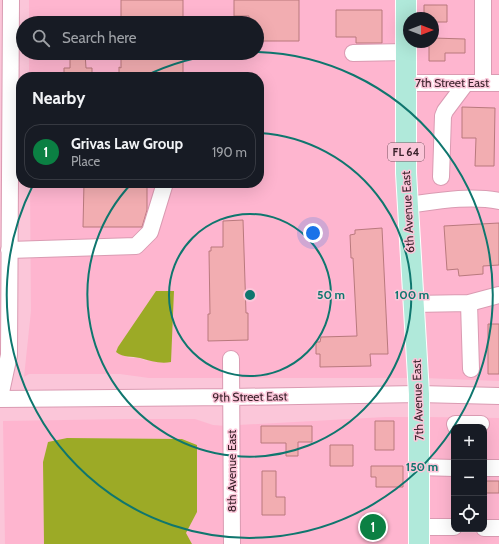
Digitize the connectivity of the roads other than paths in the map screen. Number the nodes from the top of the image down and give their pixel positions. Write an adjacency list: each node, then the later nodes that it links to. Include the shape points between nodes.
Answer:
1 (11, 0): 6 (street)
2 (406, 0): 4 (main road, 6th Avenue East / FL 64)
3 (483, 0): 7 (street)
4 (406, 52): 5 (street); 8 (main road, 6th Avenue East / FL 64)
5 (353, 53)
6 (5, 72): 11 (street)
7 (483, 82): 9 (street, 7th Street East); 10 (street, 7th Street East)
8 (405, 83): 9 (street, 7th Street East); 16 (main road, 6th Avenue East / FL 64)
9 (466, 83): 12 (street, via 443,116)
10 (499, 83)
11 (16, 133): 14 (street)
12 (441, 177)
13 (163, 188): 17 (street, via 150,232 136,246)
14 (5, 189): 17 (street)
15 (499, 201): 16 (street, via 467,199)
16 (408, 205): 20 (main road, 6th Avenue East / FL 64)
17 (6, 260): 25 (street, via 9,355)
18 (499, 296): 19 (street)
19 (469, 302): 20 (street); 22 (street)
20 (413, 304): 23 (main road, 7th Avenue East / FL 64)
21 (231, 359): 26 (street, 8th Avenue East)
22 (471, 369)
23 (419, 394): 24 (street, 9th Street East); 26 (street, 9th Street East); 27 (main road, 7th Avenue East / FL 64)
24 (499, 396)
25 (0, 398): 26 (street, 9th Street East)
26 (232, 398): 35 (street, 8th Avenue East)
27 (419, 467): 28 (street); 34 (main road, 7th Avenue East / FL 64)
28 (451, 468)
29 (487, 468): 30 (street)
30 (499, 468)
31 (451, 528): 34 (street)
32 (487, 528): 33 (street)
33 (499, 528)
34 (419, 535)
35 (232, 544)

